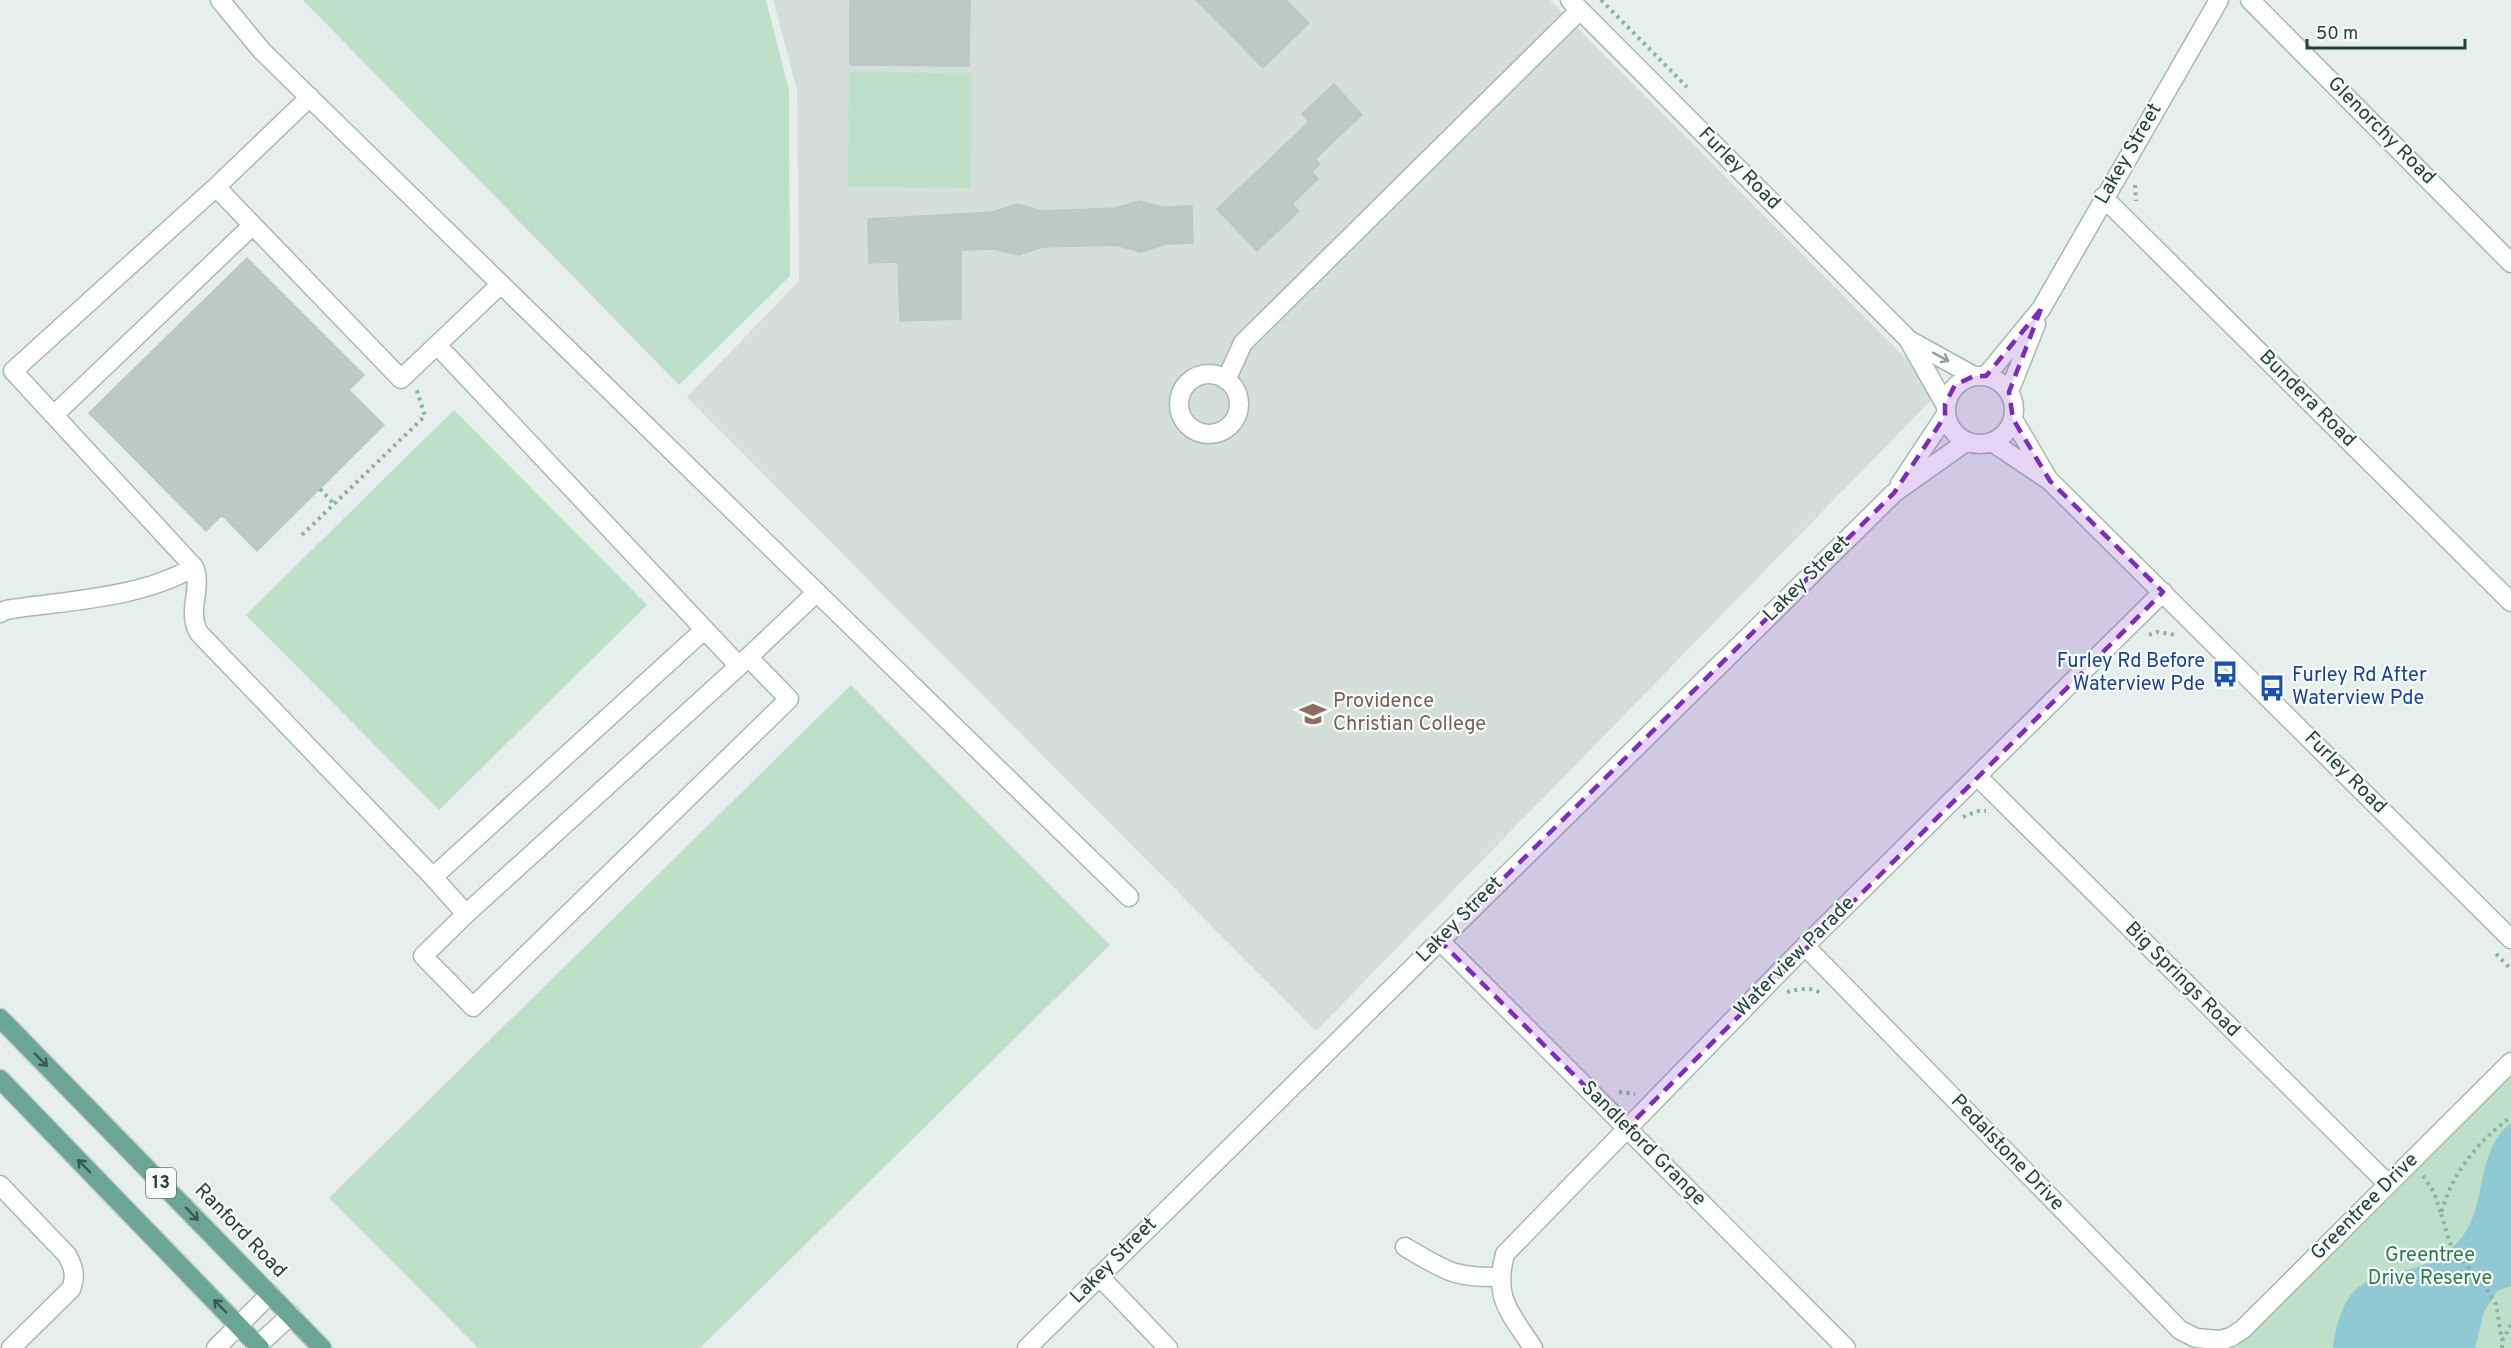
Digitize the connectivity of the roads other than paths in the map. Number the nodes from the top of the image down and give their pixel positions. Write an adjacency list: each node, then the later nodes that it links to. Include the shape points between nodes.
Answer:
1 (220, 0): 5 (street, via 262,51)
2 (2219, 0): 7 (street, Lakey Street)
3 (2250, 0): 9 (street, Glenorchy Road)
4 (1575, 5): 12 (street, Furley Road); 15 (street, via 1243,343)
5 (310, 97): 6 (street); 10 (street)
6 (216, 187): 8 (street); 18 (street, via 13,371)
7 (2103, 197): 11 (street, Lakey Street); 27 (street, Bundera Road)
8 (253, 225): 13 (street, via 401,379); 18 (street)
9 (2511, 263)
10 (501, 284): 13 (street); 25 (street)
11 (2041, 309): 14 (street, Lakey Street); 16 (street, Lakey Street)
12 (1908, 339): 14 (street, Furley Road, one-way to 14); 17 (street, Furley Road)
13 (437, 345): 29 (street)
14 (1980, 376): 16 (street, via 1995,379); 17 (street, Lakey Street, via 1955,385)
15 (1226, 380)
16 (2009, 392): 19 (street, Lakey Street)
17 (1945, 410): 20 (street, via 1957,436); 23 (street, Lakey Street)
18 (54, 415): 24 (street)
19 (2013, 419): 21 (street, via 2009,429); 22 (street, Furley Road)
20 (1966, 442): 21 (street); 23 (street, Lakey Street)
21 (1992, 442): 22 (street, Furley Road)
22 (2050, 481): 26 (street, Furley Road)
23 (1894, 493): 36 (street, Lakey Street)
24 (194, 567): 28 (street, via 169,581 148,586); 32 (street, via 197,575 193,624 199,633)
25 (817, 592): 30 (street); 33 (street)
26 (2163, 592): 31 (street, Waterview Parade); 35 (street, Furley Road)
27 (2511, 602)
28 (0, 613)
29 (704, 630): 30 (street); 32 (street)
30 (743, 662): 34 (street); 34 (street, via 789,699 473,1007 423,956)
31 (1977, 776): 37 (street, Waterview Parade); 42 (street, Big Springs Road)
32 (433, 877): 34 (street)
33 (1129, 897)
34 (466, 914)
35 (2511, 939)
36 (1440, 941): 41 (street, Sandleford Grange); 45 (street, Lakey Street)
37 (1805, 946): 41 (street, Waterview Parade); 50 (street, Pedalstone Drive, via 2180,1330)
38 (0, 1018): 47 (main road, Ranford Road / 13, one-way to 47)
39 (2511, 1062): 42 (street, Greentree Drive)
40 (0, 1079): 49 (main road, 13, one-way to 40)
41 (1627, 1128): 46 (street, Waterview Parade, via 1505,1254); 58 (street, Sandleford Grange)
42 (2388, 1184): 50 (street, Greentree Drive, via 2243,1329)
43 (0, 1185): 52 (street, via 67,1255 75,1279 71,1289)
44 (1405, 1246): 46 (street, via 1450,1273 1467,1278)
45 (1099, 1276): 55 (street, Lakey Street); 56 (street)
46 (1500, 1277): 57 (street, via 1504,1303)
47 (270, 1293): 48 (main road, Ranford Road / 13); 49 (street)
48 (291, 1315): 51 (street); 54 (main road, Ranford Road / 13)
49 (238, 1326): 51 (main road, 13); 53 (street)
50 (2220, 1344)
51 (258, 1347)
52 (11, 1348)
53 (216, 1348)
54 (322, 1348)
55 (1027, 1348)
56 (1168, 1348)
57 (1533, 1348)
58 (1846, 1348)

